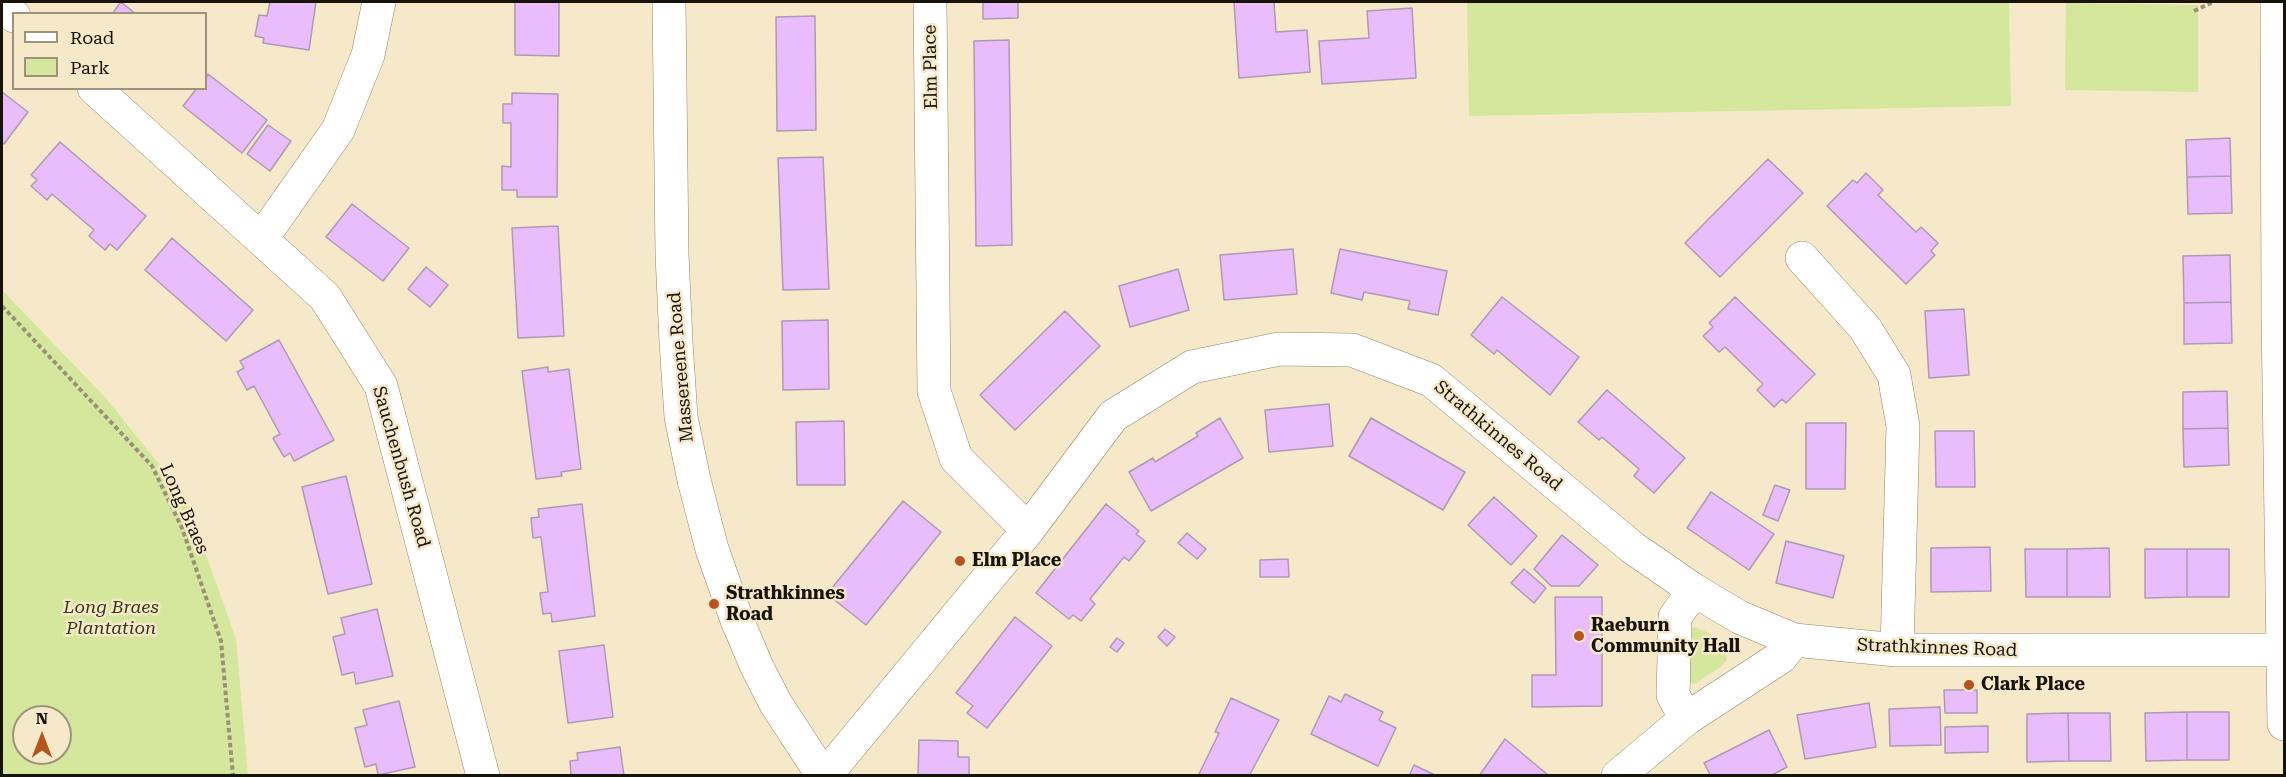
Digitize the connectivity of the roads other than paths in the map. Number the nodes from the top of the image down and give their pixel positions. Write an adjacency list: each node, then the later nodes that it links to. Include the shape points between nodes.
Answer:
1 (379, 2): 6 (street, via 368,55 338,130)
2 (669, 2): 17 (street, Massereene Road, via 674,309 681,417 712,549 737,620 776,704)
3 (930, 2): 9 (street, Elm Place, via 934,391 956,458)
4 (2277, 2): 8 (street)
5 (96, 90): 6 (street, Sauchenbush Road)
6 (262, 238): 16 (street, Sauchenbush Road, via 325,297 381,386)
7 (1802, 258): 12 (street, via 1865,328 1894,375 1903,426)
8 (2281, 314): 13 (street)
9 (1028, 530): 10 (street, Strathkinnes Road, via 1113,416 1192,367 1279,349 1352,350 1431,380 1633,548); 17 (street, Strathkinnes Road)
10 (1694, 590): 11 (street, Strathkinnes Road, via 1739,617); 14 (street, via 1675,617 1673,695)
11 (1794, 640): 12 (street, Strathkinnes Road); 14 (street, via 1781,657)
12 (1897, 650): 13 (street, Strathkinnes Road)
13 (2284, 650): 15 (street)
14 (1686, 719): 18 (street)
15 (2284, 724)
16 (483, 776)
17 (824, 776)
18 (1618, 776)

